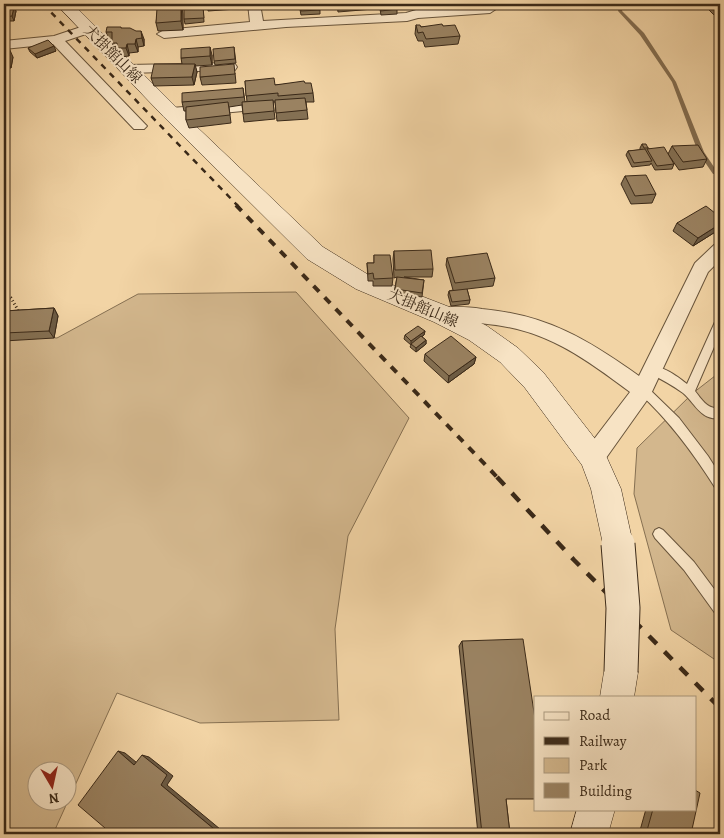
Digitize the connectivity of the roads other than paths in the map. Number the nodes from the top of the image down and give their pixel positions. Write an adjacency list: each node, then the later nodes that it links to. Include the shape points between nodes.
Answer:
1 (64, 4): 8 (main road, 犬掛館山線)
2 (254, 4): 7 (street)
3 (331, 4): 6 (street)
4 (414, 9): 5 (street); 6 (street, via 407,17)
5 (490, 9)
6 (336, 19): 7 (street)
7 (257, 24): 9 (street)
8 (87, 30): 10 (street); 13 (main road, 犬掛館山線)
9 (164, 34)
10 (56, 40): 11 (street); 16 (street)
11 (4, 45)
12 (230, 66): 13 (street)
13 (128, 68): 15 (main road, 犬掛館山線)
14 (248, 107): 15 (street)
15 (171, 113): 18 (main road, 犬掛館山線, via 315,253 364,283)
16 (140, 126)
17 (720, 250): 20 (street, via 701,268)
18 (442, 315): 21 (street, via 470,314 515,320 553,333 579,345); 24 (main road, 犬掛館山線, via 478,333 509,355 534,380)
19 (720, 322): 22 (lane)
20 (653, 370): 21 (street); 22 (lane)
21 (643, 390): 24 (street); 25 (lane, via 679,428)
22 (689, 392): 23 (lane, via 702,408 714,414)
23 (720, 413)
24 (593, 458): 28 (main road, 犬掛館山線, bridge, via 606,488 623,578 625,626)
25 (720, 485)
26 (659, 534): 27 (lane, via 689,566)
27 (720, 608)
28 (619, 685)
29 (596, 810): 30 (main road)
30 (589, 834)

